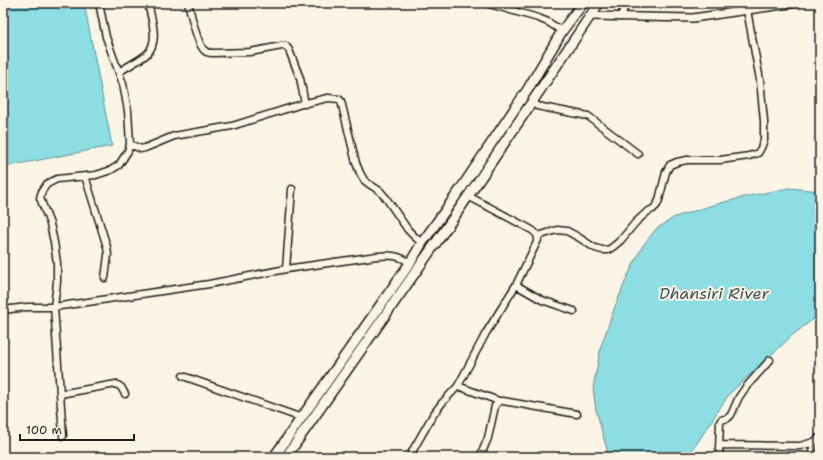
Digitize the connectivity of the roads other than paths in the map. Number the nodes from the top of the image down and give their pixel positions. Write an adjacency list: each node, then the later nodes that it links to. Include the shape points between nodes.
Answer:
1 (99, 3): 13 (street, via 106,37)
2 (148, 3): 13 (street, via 154,31 152,47 147,54)
3 (188, 3): 15 (street, via 198,39 206,51 250,52 286,46 300,78)
4 (486, 3): 12 (street, via 538,18)
5 (583, 3): 12 (main road)
6 (599, 3): 10 (main road)
7 (627, 3): 11 (street)
8 (793, 3): 9 (street)
9 (747, 10): 11 (street, via 693,18); 21 (street, via 760,80 764,121 764,140 758,153 720,160 687,160 670,165 657,205 608,250 594,248 566,231 557,230)
10 (590, 16): 11 (street); 14 (main road)
11 (620, 17)
12 (562, 31): 22 (main road, via 528,89)
13 (119, 72): 16 (street, via 128,111)
14 (532, 102): 17 (street, via 542,107 588,116); 20 (main road)
15 (305, 104): 16 (street, via 232,126 174,136 141,149); 22 (street, via 328,98 341,101 356,163 362,176 369,184 380,190 408,230)
16 (130, 144): 18 (street, via 119,165 96,175)
17 (638, 154)
18 (85, 176): 25 (street, via 107,247); 27 (street, via 57,178 47,184 40,198 54,242 57,270)
19 (292, 189): 24 (street)
20 (468, 196): 21 (street, via 532,230); 43 (main road)
21 (538, 236): 26 (street)
22 (422, 243): 23 (main road)
23 (410, 263): 24 (street, via 392,255); 37 (main road)
24 (286, 269): 27 (street, via 209,284)
25 (105, 278)
26 (516, 285): 29 (street, via 542,300); 32 (street, via 486,333)
27 (54, 307): 28 (street); 33 (street)
28 (3, 310)
29 (574, 311)
30 (770, 360): 41 (street, via 739,397 731,416 721,420)
31 (183, 376): 37 (street)
32 (458, 386): 35 (street); 44 (street, via 433,415)
33 (60, 394): 34 (street, via 116,384); 38 (street)
34 (125, 394)
35 (499, 401): 36 (street); 45 (street, via 495,406 488,438)
36 (577, 414)
37 (302, 418): 42 (main road)
38 (63, 436)
39 (820, 437): 40 (street)
40 (814, 442): 41 (street, via 800,446); 47 (street)
41 (719, 445): 46 (street)
42 (274, 457)
43 (286, 457)
44 (409, 457)
45 (480, 457)
46 (720, 457)
47 (812, 457)

